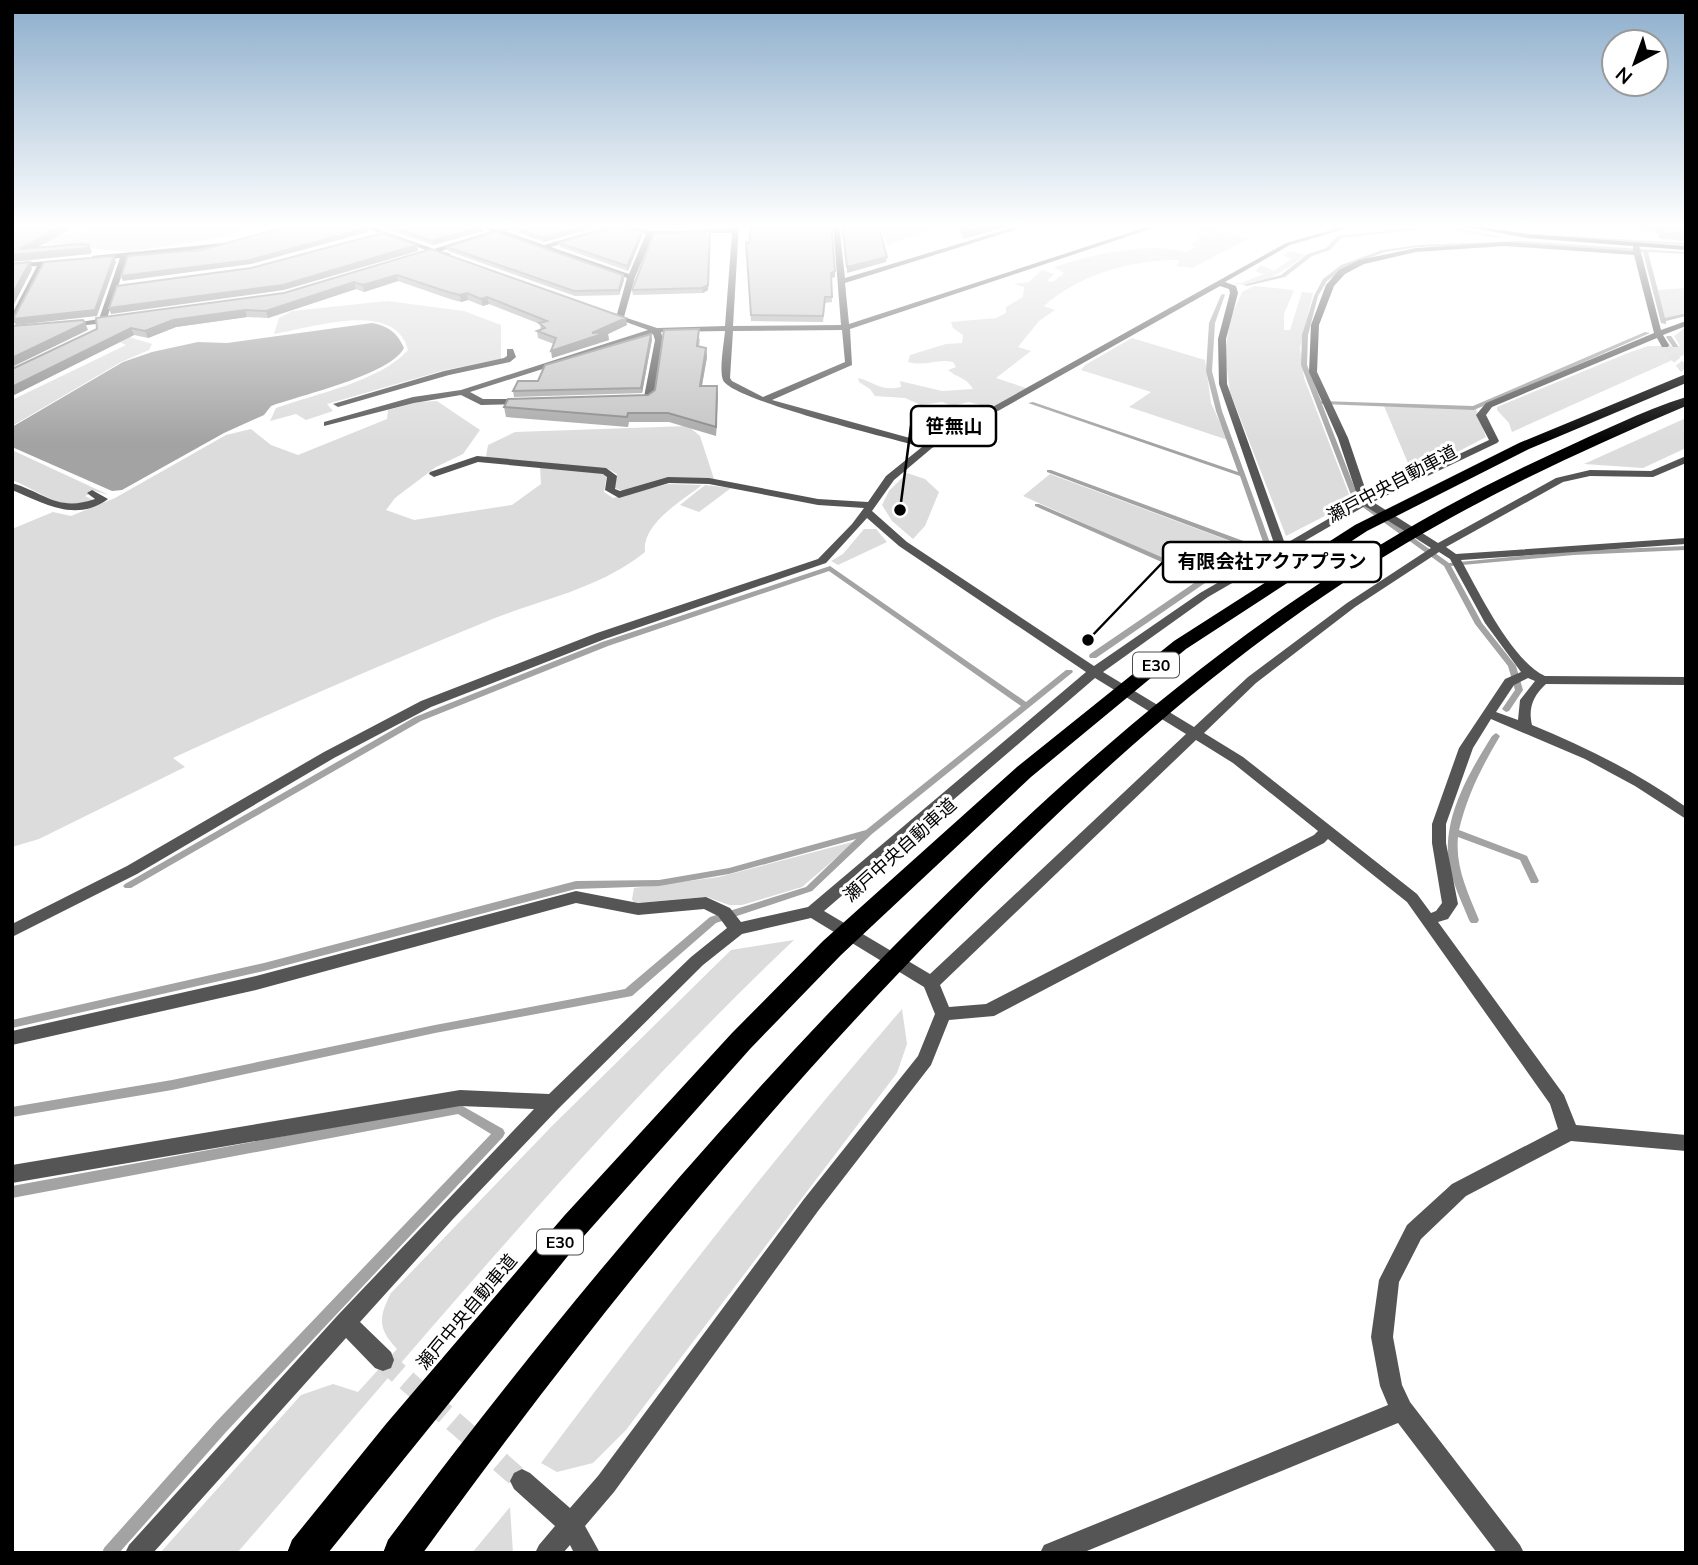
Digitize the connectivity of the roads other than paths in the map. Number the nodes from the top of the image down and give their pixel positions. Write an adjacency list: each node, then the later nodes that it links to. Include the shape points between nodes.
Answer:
1 (24, 297): 15 (street)
2 (110, 297): 14 (street)
3 (626, 297): 13 (street)
4 (730, 297): 22 (street)
5 (844, 297): 18 (street)
6 (938, 297): 18 (street)
7 (1197, 297): 38 (street)
8 (1233, 297): 46 (street, via 1222,339 1223,384)
9 (1325, 297): 43 (street, via 1315,325 1313,372 1343,438)
10 (1649, 297): 23 (street)
11 (595, 309): 13 (street)
12 (128, 318): 14 (street)
13 (620, 318): 21 (street)
14 (102, 321): 17 (street, via 94,327)
15 (12, 322)
16 (1686, 323): 23 (street)
17 (52, 326)
18 (846, 327): 22 (street); 32 (street, via 850,360 846,366)
19 (25, 329): 20 (street)
20 (12, 330)
21 (656, 330): 22 (street); 29 (street); 31 (street, via 659,340 648,399)
22 (728, 330): 32 (street, via 726,378 736,389)
23 (1658, 332): 24 (street); 43 (street, via 1489,405 1481,415 1494,441)
24 (1665, 345)
25 (510, 351): 28 (street, via 507,360)
26 (1686, 365): 36 (highway, via 1636,389)
27 (1686, 378): 36 (highway, 瀬戸中央自動車道 / E30)
28 (397, 387): 30 (street); 35 (street)
29 (462, 392): 30 (street); 34 (street, via 481,401)
30 (413, 400): 37 (street)
31 (622, 400)
32 (763, 400): 38 (street)
33 (1686, 401): 76 (highway, E30, via 1554,458 1396,543 1217,663 1063,793 876,977 784,1075 622,1264)
34 (531, 402)
35 (338, 404)
36 (1618, 405): 75 (highway, 瀬戸中央自動車道 / E30, via 1361,527 1181,645 1024,772 832,948 741,1041 574,1226)
37 (327, 424)
38 (929, 446): 44 (street, via 890,478)
39 (1686, 459): 47 (street, via 1653,474 1590,473 1560,480)
40 (434, 474): 44 (street, via 477,458 606,471 612,476 610,489 619,495 668,480 709,481)
41 (12, 486): 42 (street, via 49,506 80,509 103,499)
42 (92, 494)
43 (1362, 503): 46 (street); 47 (street)
44 (867, 508): 49 (street, via 903,544); 61 (street, via 822,561 601,636 426,704 132,870)
45 (1686, 541): 48 (street)
46 (1281, 549): 49 (street, via 1204,594)
47 (1433, 552): 48 (street); 55 (street, via 1351,605 1252,680)
48 (1458, 561): 50 (street)
49 (1094, 672): 55 (street); 58 (street)
50 (1525, 675): 51 (street); 53 (street, via 1509,682)
51 (1543, 680): 52 (street); 54 (street, via 1524,703)
52 (1686, 681)
53 (1487, 713): 54 (street); 59 (street, via 1466,748 1439,824 1450,904 1442,915)
54 (1526, 727): 56 (street, via 1601,762)
55 (1194, 735): 57 (street, via 1238,760); 62 (street)
56 (1686, 814)
57 (1326, 831): 59 (street, via 1412,898); 63 (street, via 1319,839 988,1011)
58 (813, 912): 60 (street); 62 (street)
59 (1430, 919): 66 (street, via 1558,1101)
60 (731, 921): 64 (street, via 706,902 638,909 576,897 256,983); 65 (street, via 697,961)
61 (12, 931)
62 (931, 983): 63 (street)
63 (943, 1014): 73 (street, via 925,1060)
64 (12, 1038)
65 (553, 1102): 68 (street, via 460,1098); 69 (street)
66 (1569, 1133): 67 (street); 71 (street, via 1459,1190 1414,1232 1389,1280 1382,1337 1391,1385)
67 (1686, 1143)
68 (12, 1174)
69 (345, 1322): 70 (street); 74 (street)
70 (383, 1360)
71 (1402, 1410): 79 (street); 80 (street)
72 (522, 1481): 73 (street)
73 (571, 1524): 77 (street); 78 (street)
74 (137, 1553)
75 (305, 1553)
76 (401, 1553)
77 (547, 1553)
78 (588, 1553)
79 (1052, 1553)
80 (1512, 1553)

